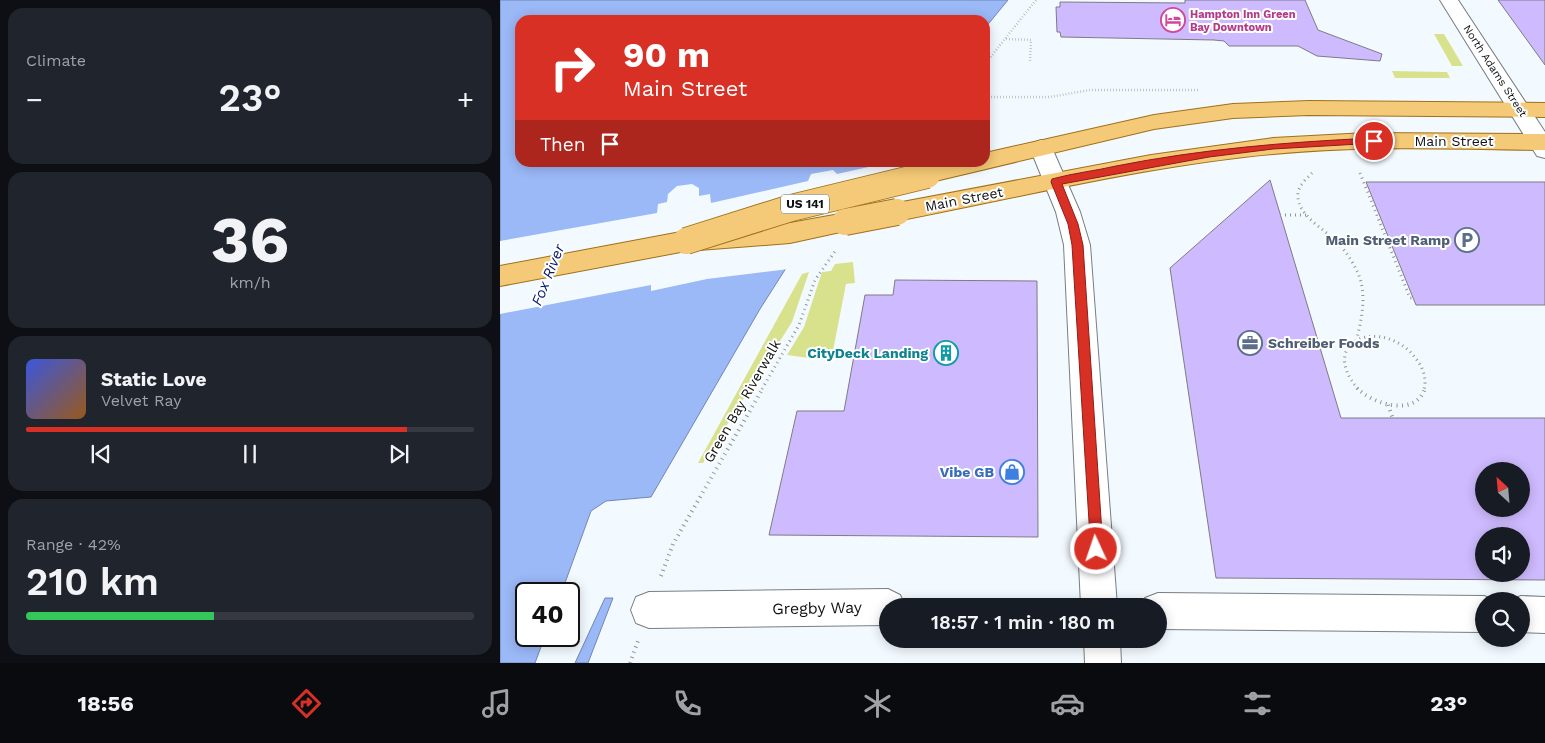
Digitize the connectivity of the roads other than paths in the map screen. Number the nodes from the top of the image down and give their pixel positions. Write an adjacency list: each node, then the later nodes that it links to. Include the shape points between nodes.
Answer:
1 (1449, 0): 2 (street, North Adams Street)
2 (1521, 110): 3 (main road); 4 (street, North Adams Street); 5 (main road, via 1275,109 1209,113)
3 (1545, 110)
4 (1543, 145): 8 (main road, Main Street / US 141, via 1374,141 1273,146 1151,163)
5 (1041, 148): 6 (main road); 8 (street)
6 (990, 160)
7 (959, 167): 9 (main road, US 141, bridge, via 791,208)
8 (1056, 182): 9 (main road, Main Street / US 141, bridge, via 790,233); 11 (street, via 1073,224 1077,245)
9 (686, 242): 10 (main road, US 141)
10 (500, 276)
11 (1099, 598)
12 (879, 607): 13 (street, Gregby Way)
13 (649, 610)
14 (1167, 611): 15 (street)
15 (1475, 614)
16 (1530, 614): 17 (street)
17 (1545, 615)
18 (1102, 648): 19 (street)
19 (1103, 663)

